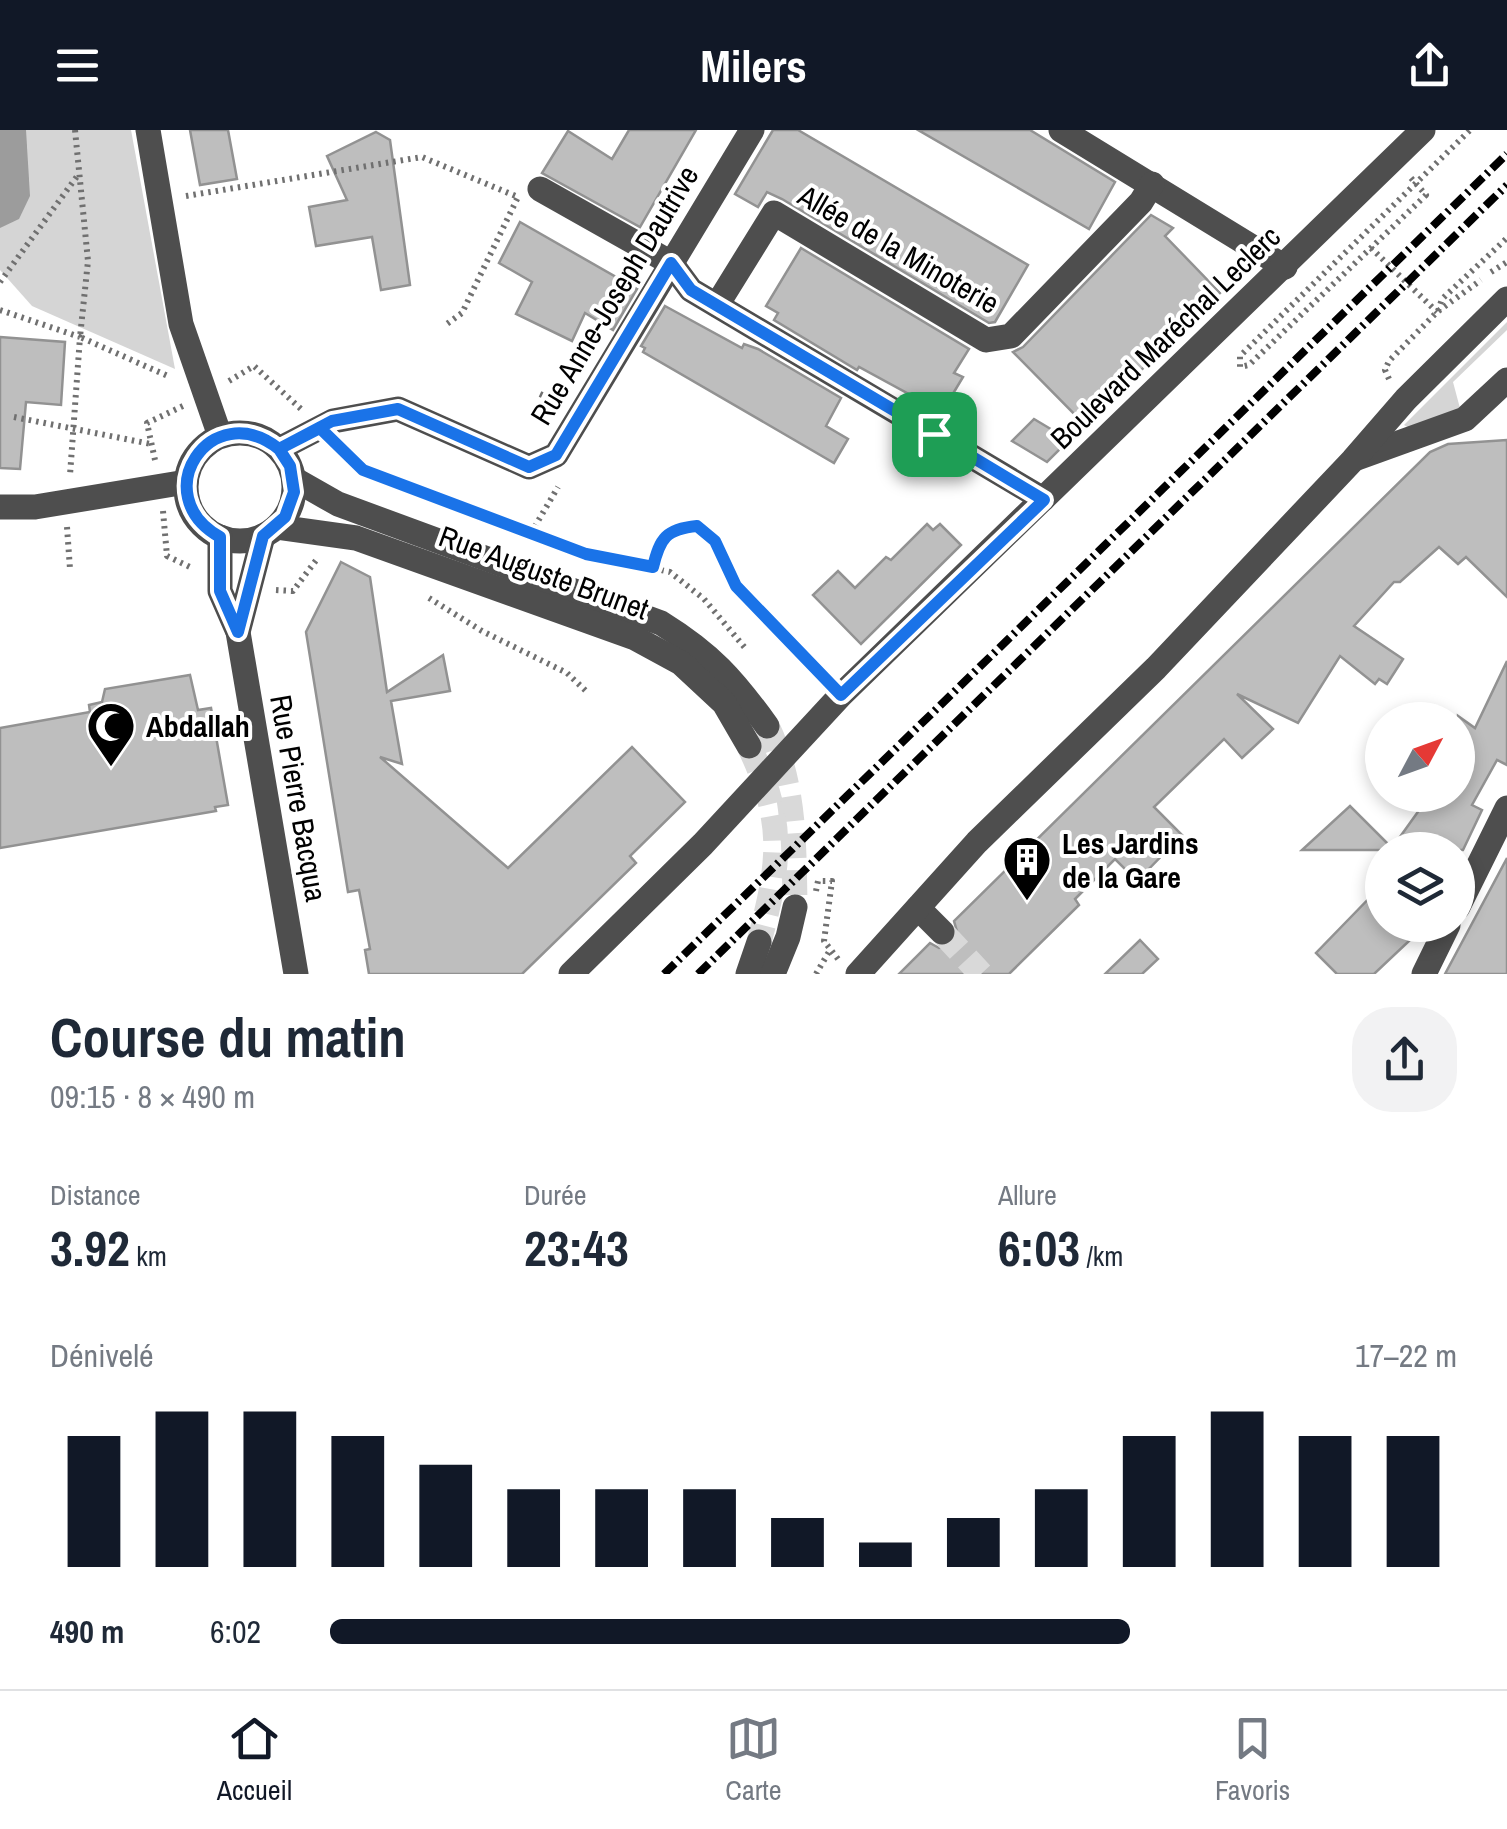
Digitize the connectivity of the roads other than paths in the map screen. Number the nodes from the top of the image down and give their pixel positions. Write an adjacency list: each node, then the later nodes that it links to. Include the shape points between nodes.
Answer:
1 (148, 130): 12 (street, via 181,324)
2 (752, 130): 7 (street, Rue Anne-Joseph Dautrive)
3 (1060, 130): 5 (street)
4 (1423, 130): 8 (street, Boulevard Maréchal Leclerc)
5 (1152, 184): 8 (street); 10 (street, Allée de la Minoterie, via 1011,336 986,340 774,212)
6 (540, 190): 7 (street)
7 (671, 263): 10 (street, via 691,290); 13 (street, Rue Anne-Joseph Dautrive, via 556,455 529,467 398,409 332,421)
8 (1285, 267): 17 (street, Boulevard Maréchal Leclerc)
9 (1507, 299): 14 (street)
10 (717, 305): 17 (street)
11 (1507, 380): 14 (street, via 1465,419)
12 (220, 436): 13 (street, via 258,436); 16 (street, via 197,454)
13 (279, 449): 15 (street)
14 (1352, 460): 27 (street)
15 (294, 479): 19 (street, via 291,505); 22 (street, Rue Auguste Brunet, via 338,504 661,623 732,677)
16 (186, 482): 18 (street, via 67,515); 20 (street, via 199,522)
17 (1044, 500): 32 (street, Boulevard Maréchal Leclerc, via 841,695)
18 (0, 507)
19 (270, 531): 20 (street, via 242,541); 21 (street, Rue Pierre Bacqua); 23 (street, Rue Auguste Brunet, via 356,538 635,638 681,663 724,703)
20 (220, 537): 21 (street, Rue Pierre Bacqua, via 220,591)
21 (238, 632): 31 (street, Rue Pierre Bacqua)
22 (766, 726)
23 (749, 746)
24 (1507, 808): 25 (street)
25 (1475, 872)
26 (795, 907): 34 (street)
27 (918, 908): 28 (street); 35 (street)
28 (942, 932)
29 (759, 942): 33 (street)
30 (1440, 942): 36 (street)
31 (296, 974)
32 (572, 974)
33 (748, 974)
34 (772, 974)
35 (858, 974)
36 (1424, 974)

